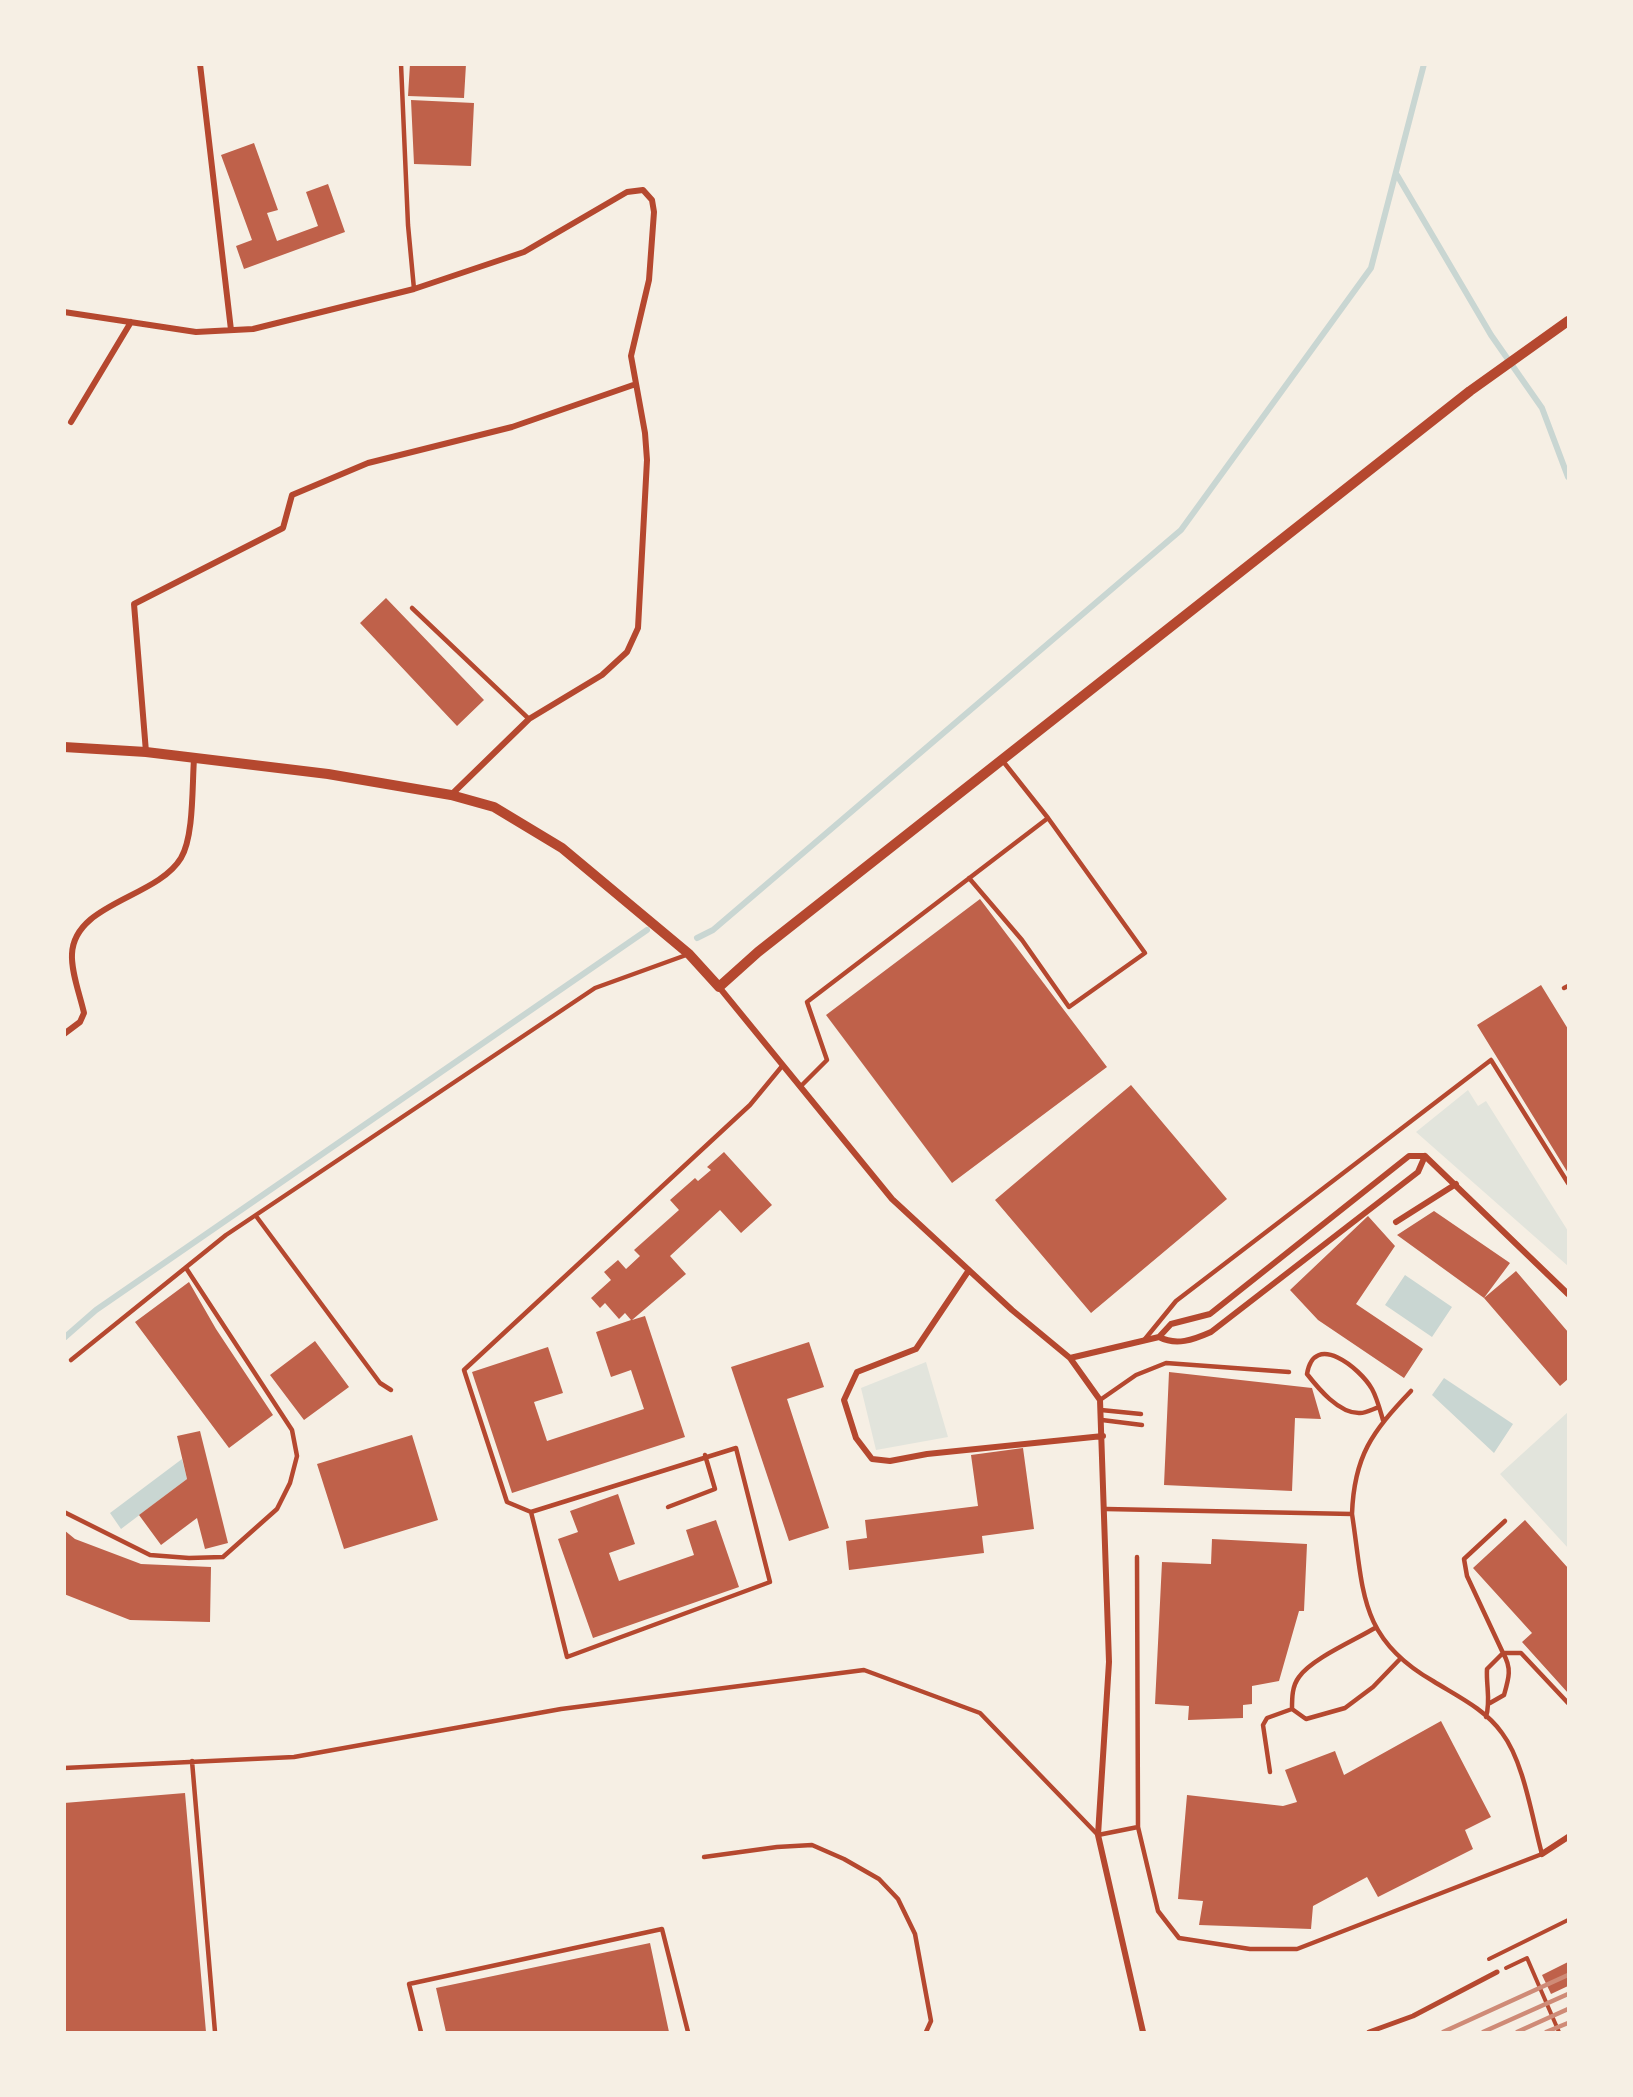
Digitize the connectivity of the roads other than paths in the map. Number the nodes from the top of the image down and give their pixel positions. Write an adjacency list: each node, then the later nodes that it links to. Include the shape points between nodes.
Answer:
1 (200, 64): 7 (street)
2 (400, 64): 3 (lane)
3 (414, 289): 7 (street, via 253,329); 8 (street, via 524,252 627,192 643,190 652,200 654,212 649,280 631,356)
4 (64, 312): 6 (street)
5 (1569, 321): 15 (street, via 1470,391)
6 (131, 322): 7 (street, via 196,332); 9 (street)
7 (231, 330)
8 (636, 384): 11 (street, via 646,460 638,628 627,652 602,675); 13 (street, via 512,427 368,463 292,495 283,528 134,604)
9 (71, 422)
10 (412, 608): 11 (lane)
11 (529, 719): 16 (street)
12 (64, 747): 13 (street)
13 (146, 752): 14 (street)
14 (194, 759): 16 (street, via 328,774); 21 (street, via 187,843 180,859 158,880 91,918 80,929 71,955 84,1012 80,1022)
15 (1002, 760): 17 (lane); 20 (street)
16 (451, 795): 19 (street, via 494,807 562,848)
17 (1048, 818): 18 (lane); 18 (lane, via 1145,953 1070,1007 1022,940)
18 (969, 878): 25 (lane, via 807,1002 827,1060)
19 (689, 954): 20 (street); 29 (lane, via 595,988)
20 (719, 987): 24 (street)
21 (64, 1034)
22 (1492, 1051): 23 (lane)
23 (1491, 1060): 27 (lane); 37 (lane, via 1176,1301)
24 (783, 1065): 25 (street); 55 (lane, via 750,1105 464,1370 507,1502)
25 (800, 1087): 34 (street, via 892,1199)
26 (1425, 1156): 28 (street); 31 (street, via 1409,1156); 32 (street, via 1418,1172)
27 (1569, 1183)
28 (1456, 1184): 30 (street); 35 (street)
29 (255, 1216): 33 (lane); 41 (lane, via 380,1383)
30 (1395, 1222)
31 (1310, 1237): 32 (street); 36 (street, via 1210,1314 1171,1324)
32 (1318, 1250): 36 (street, via 1210,1332 1171,1343)
33 (186, 1268): 39 (lane); 54 (lane, via 292,1430 297,1456 278,1509 223,1557 189,1558 150,1555)
34 (969, 1270): 38 (street); 50 (street, via 916,1349 857,1372 844,1401 856,1438 872,1459 890,1461)
35 (1569, 1294)
36 (1159, 1337): 37 (street)
37 (1145, 1339): 38 (street)
38 (1070, 1358): 43 (street)
39 (71, 1360)
40 (1289, 1372): 43 (lane, via 1166,1363 1136,1375)
41 (391, 1390)
42 (1411, 1391): 48 (lane)
43 (1100, 1400): 45 (street)
44 (1378, 1407): 44 (lane, via 1371,1388 1352,1366 1330,1353 1317,1356 1309,1364 1307,1374 1321,1392 1344,1407 1359,1413); 48 (lane)
45 (1101, 1410): 46 (lane); 47 (street)
46 (1142, 1414)
47 (1102, 1420): 49 (lane); 50 (street)
48 (1383, 1420): 56 (lane, via 1361,1455)
49 (1142, 1425)
50 (1103, 1436): 53 (street)
51 (705, 1455): 52 (lane, via 716,1489); 55 (lane); 55 (lane, via 736,1448 770,1582 567,1657)
52 (668, 1507)
53 (1106, 1509): 56 (lane); 70 (street, via 1109,1662)
54 (64, 1512)
55 (531, 1512)
56 (1352, 1514): 59 (lane, via 1360,1578)
57 (1505, 1521): 60 (lane, via 1464,1559 1467,1576)
58 (1137, 1557): 69 (lane)
59 (1375, 1628): 61 (lane); 64 (lane, via 1307,1668 1298,1678)
60 (1503, 1653): 62 (lane, via 1487,1669 1486,1692); 62 (lane, via 1510,1665 1509,1676 1504,1695); 63 (lane, via 1521,1653)
61 (1400, 1659): 64 (lane, via 1345,1708 1306,1719); 65 (lane)
62 (1490, 1703): 65 (lane)
63 (1569, 1703)
64 (1292, 1709): 68 (lane, via 1266,1718 1263,1725)
65 (1486, 1717): 72 (lane, via 1503,1734 1515,1759)
66 (192, 1761): 67 (lane); 70 (lane, via 294,1757 561,1709 864,1670 980,1713); 75 (lane)
67 (64, 1768)
68 (1270, 1772)
69 (1138, 1827): 70 (lane); 72 (lane, via 1158,1911 1179,1938 1250,1949 1296,1949)
70 (1098, 1835): 79 (street)
71 (1569, 1837): 72 (street)
72 (1542, 1854)
73 (704, 1857): 78 (lane, via 812,1845 879,1879 898,1899 915,1934 931,2021)
74 (1497, 1972): 80 (street, via 1413,2016)
75 (215, 2032)
76 (421, 2032): 77 (lane, via 409,1984 662,1929)
77 (688, 2032)
78 (926, 2032)
79 (1141, 2032)
80 (1369, 2032)

